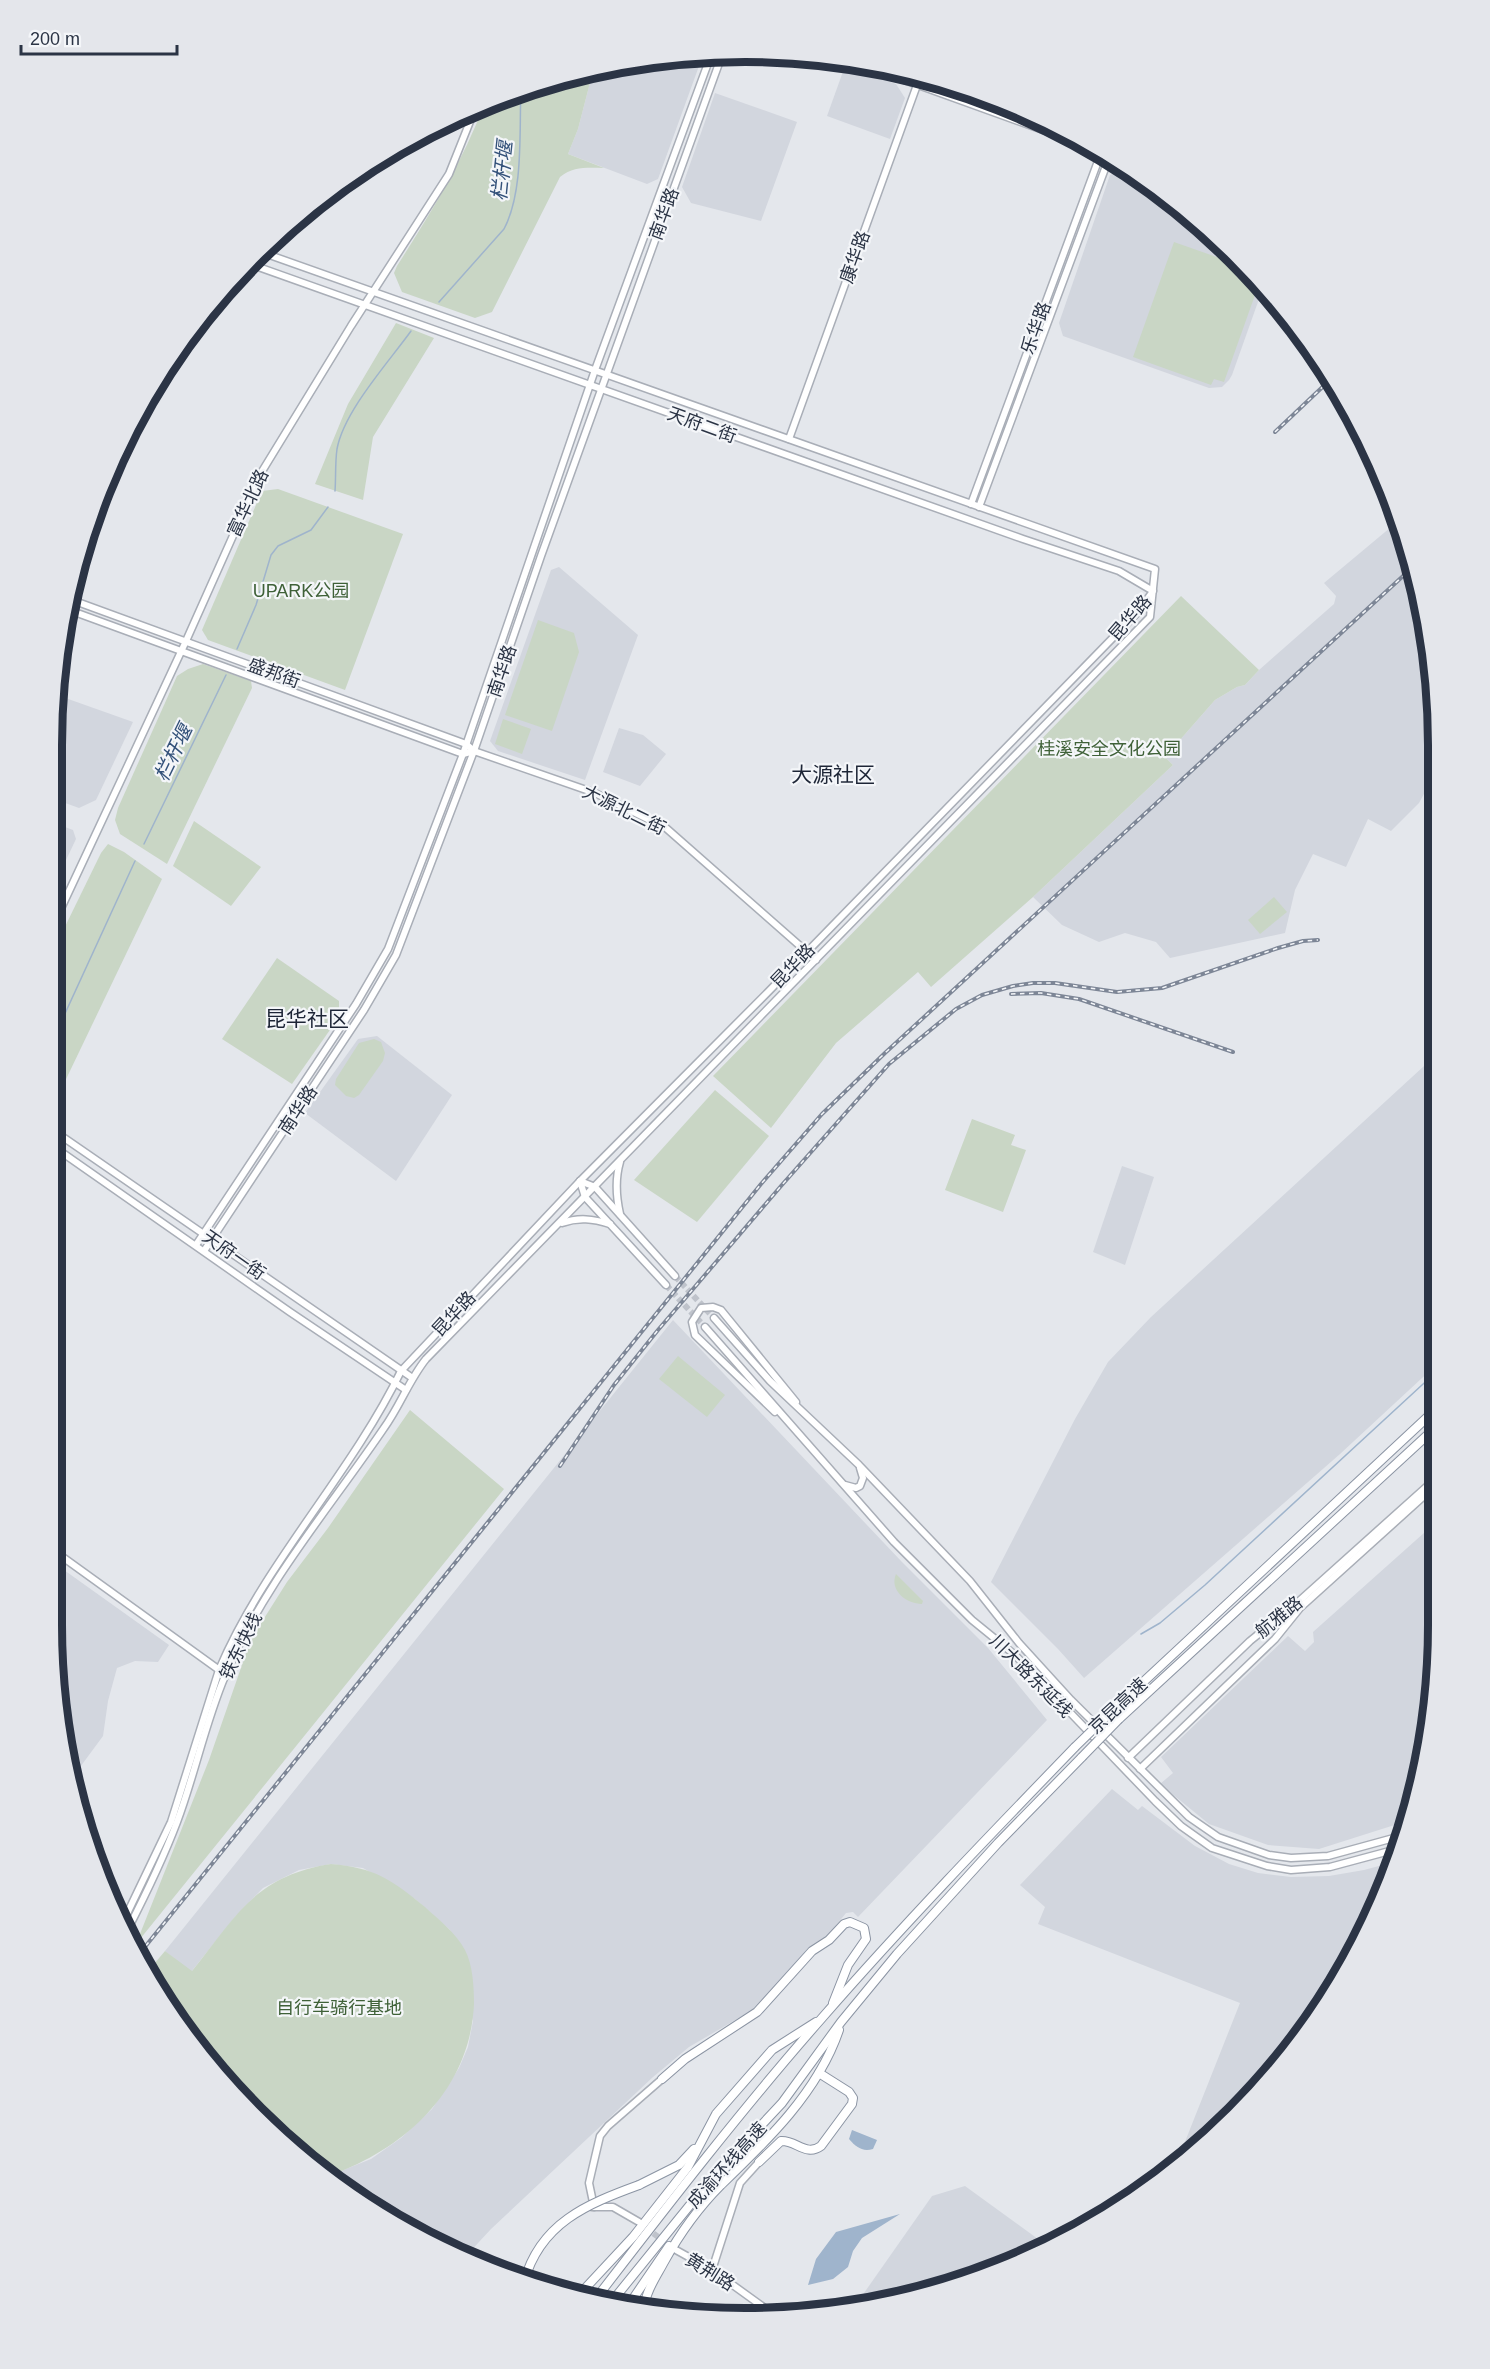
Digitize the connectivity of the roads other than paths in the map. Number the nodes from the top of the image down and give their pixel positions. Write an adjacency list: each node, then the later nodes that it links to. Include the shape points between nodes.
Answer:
1 (708, 63): 13 (main road, 南华路)
2 (719, 63): 14 (main road, 南华路)
3 (909, 82): 4 (main road)
4 (917, 85): 6 (main road); 17 (main road, 康华路)
5 (471, 119): 11 (main road, 富华北路, via 449,174)
6 (1042, 130)
7 (1098, 160): 18 (main road, 乐华路)
8 (1106, 165): 19 (main road, 乐华路)
9 (269, 255): 11 (main road, 天府二街)
10 (257, 267): 12 (main road, 天府二街)
11 (374, 292): 12 (main road, 富华北路); 13 (main road, 天府二街)
12 (366, 305): 15 (main road, 天府二街); 23 (main road, 富华北路, via 261,473)
13 (595, 370): 14 (main road, 天府二街); 15 (main road, 南华路)
14 (608, 375): 16 (main road, 南华路); 17 (main road, 天府二街)
15 (590, 385): 16 (main road, 天府二街); 25 (main road, 南华路)
16 (602, 389): 20 (main road, 天府二街, via 1119,571); 26 (main road, 南华路)
17 (789, 439): 18 (main road, 天府二街)
18 (970, 504): 19 (main road, 天府二街)
19 (979, 507): 20 (main road, 天府二街, via 1155,569)
20 (1153, 591): 29 (main road, 昆华路, via 1122,629); 30 (main road, 昆华路, via 1150,617)
21 (77, 602): 23 (main road, 盛邦街)
22 (75, 612): 24 (main road, 盛邦街)
23 (186, 641): 24 (main road, 富华北路); 25 (main road, 盛邦街)
24 (182, 651): 27 (main road, 盛邦街); 28 (main road, 富华北路)
25 (466, 744): 26 (main road, 盛邦街); 27 (main road, 南华路)
26 (474, 751): 27 (main road); 29 (main road, 大源北二街, via 595,794 666,828); 41 (main road, 南华路, via 396,955)
27 (463, 754): 40 (main road, 南华路, via 388,949)
28 (62, 906)
29 (807, 952): 30 (main road, 大源北二街); 34 (main road, 昆华路)
30 (816, 960): 33 (main road, 昆华路)
31 (62, 1136): 40 (main road, 天府一街)
32 (62, 1152): 42 (main road, 天府一街)
33 (620, 1161): 35 (main road, 昆华路); 37 (main road, via 616,1174)
34 (580, 1181): 35 (main road); 36 (main road); 48 (main road, 昆华路)
35 (595, 1187): 36 (main road, 昆华路); 37 (main road)
36 (585, 1197): 38 (main road, 昆华路); 39 (main road)
37 (620, 1214): 44 (main road)
38 (558, 1224): 39 (main road, via 573,1219); 49 (main road, 昆华路)
39 (610, 1224): 45 (main road)
40 (204, 1234): 41 (main road, 天府一街); 42 (main road, 南华路)
41 (212, 1240): 43 (main road, 南华路); 48 (main road, 天府一街)
42 (196, 1245): 43 (main road, 天府一街)
43 (204, 1251): 50 (main road, 天府一街)
44 (675, 1276)
45 (666, 1285)
46 (714, 1318): 53 (main road, 川大路东延线, via 770,1381)
47 (705, 1327): 54 (main road, 川大路东延线)
48 (400, 1371): 49 (main road, 天府一街); 50 (main road, 昆华路)
49 (411, 1377): 51 (main road, 昆华路)
50 (395, 1382): 51 (main road, 天府一街); 61 (main road, 铁东快线, via 374,1422 251,1606)
51 (406, 1390): 62 (main road, 铁东快线, via 386,1426 268,1593)
52 (1428, 1417): 70 (highway, 京昆高速, bridge, via 1075,1747)
53 (810, 1418): 54 (main road, via 721,1310 707,1307 697,1312 692,1322 695,1335); 56 (main road, 川大路东延线)
54 (797, 1432): 57 (main road, 川大路东延线)
55 (1428, 1435): 63 (highway, 京昆高速, bridge)
56 (859, 1465): 57 (main road, via 863,1478 860,1486); 64 (main road, 川大路东延线, via 970,1581 1019,1643)
57 (842, 1483): 63 (main road, 川大路东延线, via 894,1542 972,1620 1015,1655)
58 (1428, 1485): 64 (main road, 航雅路, via 1250,1641)
59 (1428, 1492): 65 (main road, 航雅路, via 1300,1608 1275,1638)
60 (62, 1557): 61 (main road)
61 (219, 1670): 62 (main road); 68 (main road, 铁东快线, via 171,1822)
62 (225, 1675): 69 (main road, 铁东快线, via 178,1821)
63 (1097, 1742): 67 (main road, 川大路东延线, via 1181,1826 1205,1844 1238,1858 1291,1870 1330,1868); 72 (highway, 京昆高速, bridge, via 998,1843)
64 (1128, 1758): 65 (main road, 川大路东延线)
65 (1140, 1769): 66 (main road, 川大路东延线, via 1189,1817 1214,1835 1242,1847 1291,1858 1328,1856)
66 (1394, 1838)
67 (1389, 1851)
68 (127, 1914)
69 (131, 1923)
70 (831, 2008): 71 (highway, 京昆高速); 74 (highway, via 848,1965 866,1939 864,1928 850,1922 813,1951 757,2012 685,2059)
71 (820, 2020): 75 (highway, via 772,2050 716,2114); 85 (highway, 京昆高速)
72 (841, 2022): 73 (highway); 86 (highway, 成渝环线高速, via 782,2103 711,2179)
73 (819, 2073): 76 (highway, via 849,2092 852,2104 814,2151 786,2140); 79 (highway, via 754,2154)
74 (662, 2079): 77 (main road, via 600,2136 589,2183)
75 (704, 2136): 83 (highway, bridge, via 679,2164 580,2209 538,2247); 84 (highway, via 688,2168 633,2237)
76 (759, 2162): 82 (main road, via 740,2183)
77 (594, 2207): 78 (main road); 80 (main road, via 613,2207)
78 (586, 2209)
79 (694, 2217): 87 (highway); 88 (highway, via 651,2284)
80 (639, 2222)
81 (676, 2250): 82 (main road, 黄荆路)
82 (712, 2270): 89 (main road, 黄荆路)
83 (527, 2272)
84 (585, 2288)
85 (601, 2292)
86 (616, 2295)
87 (634, 2298)
88 (646, 2300)
89 (764, 2307)

